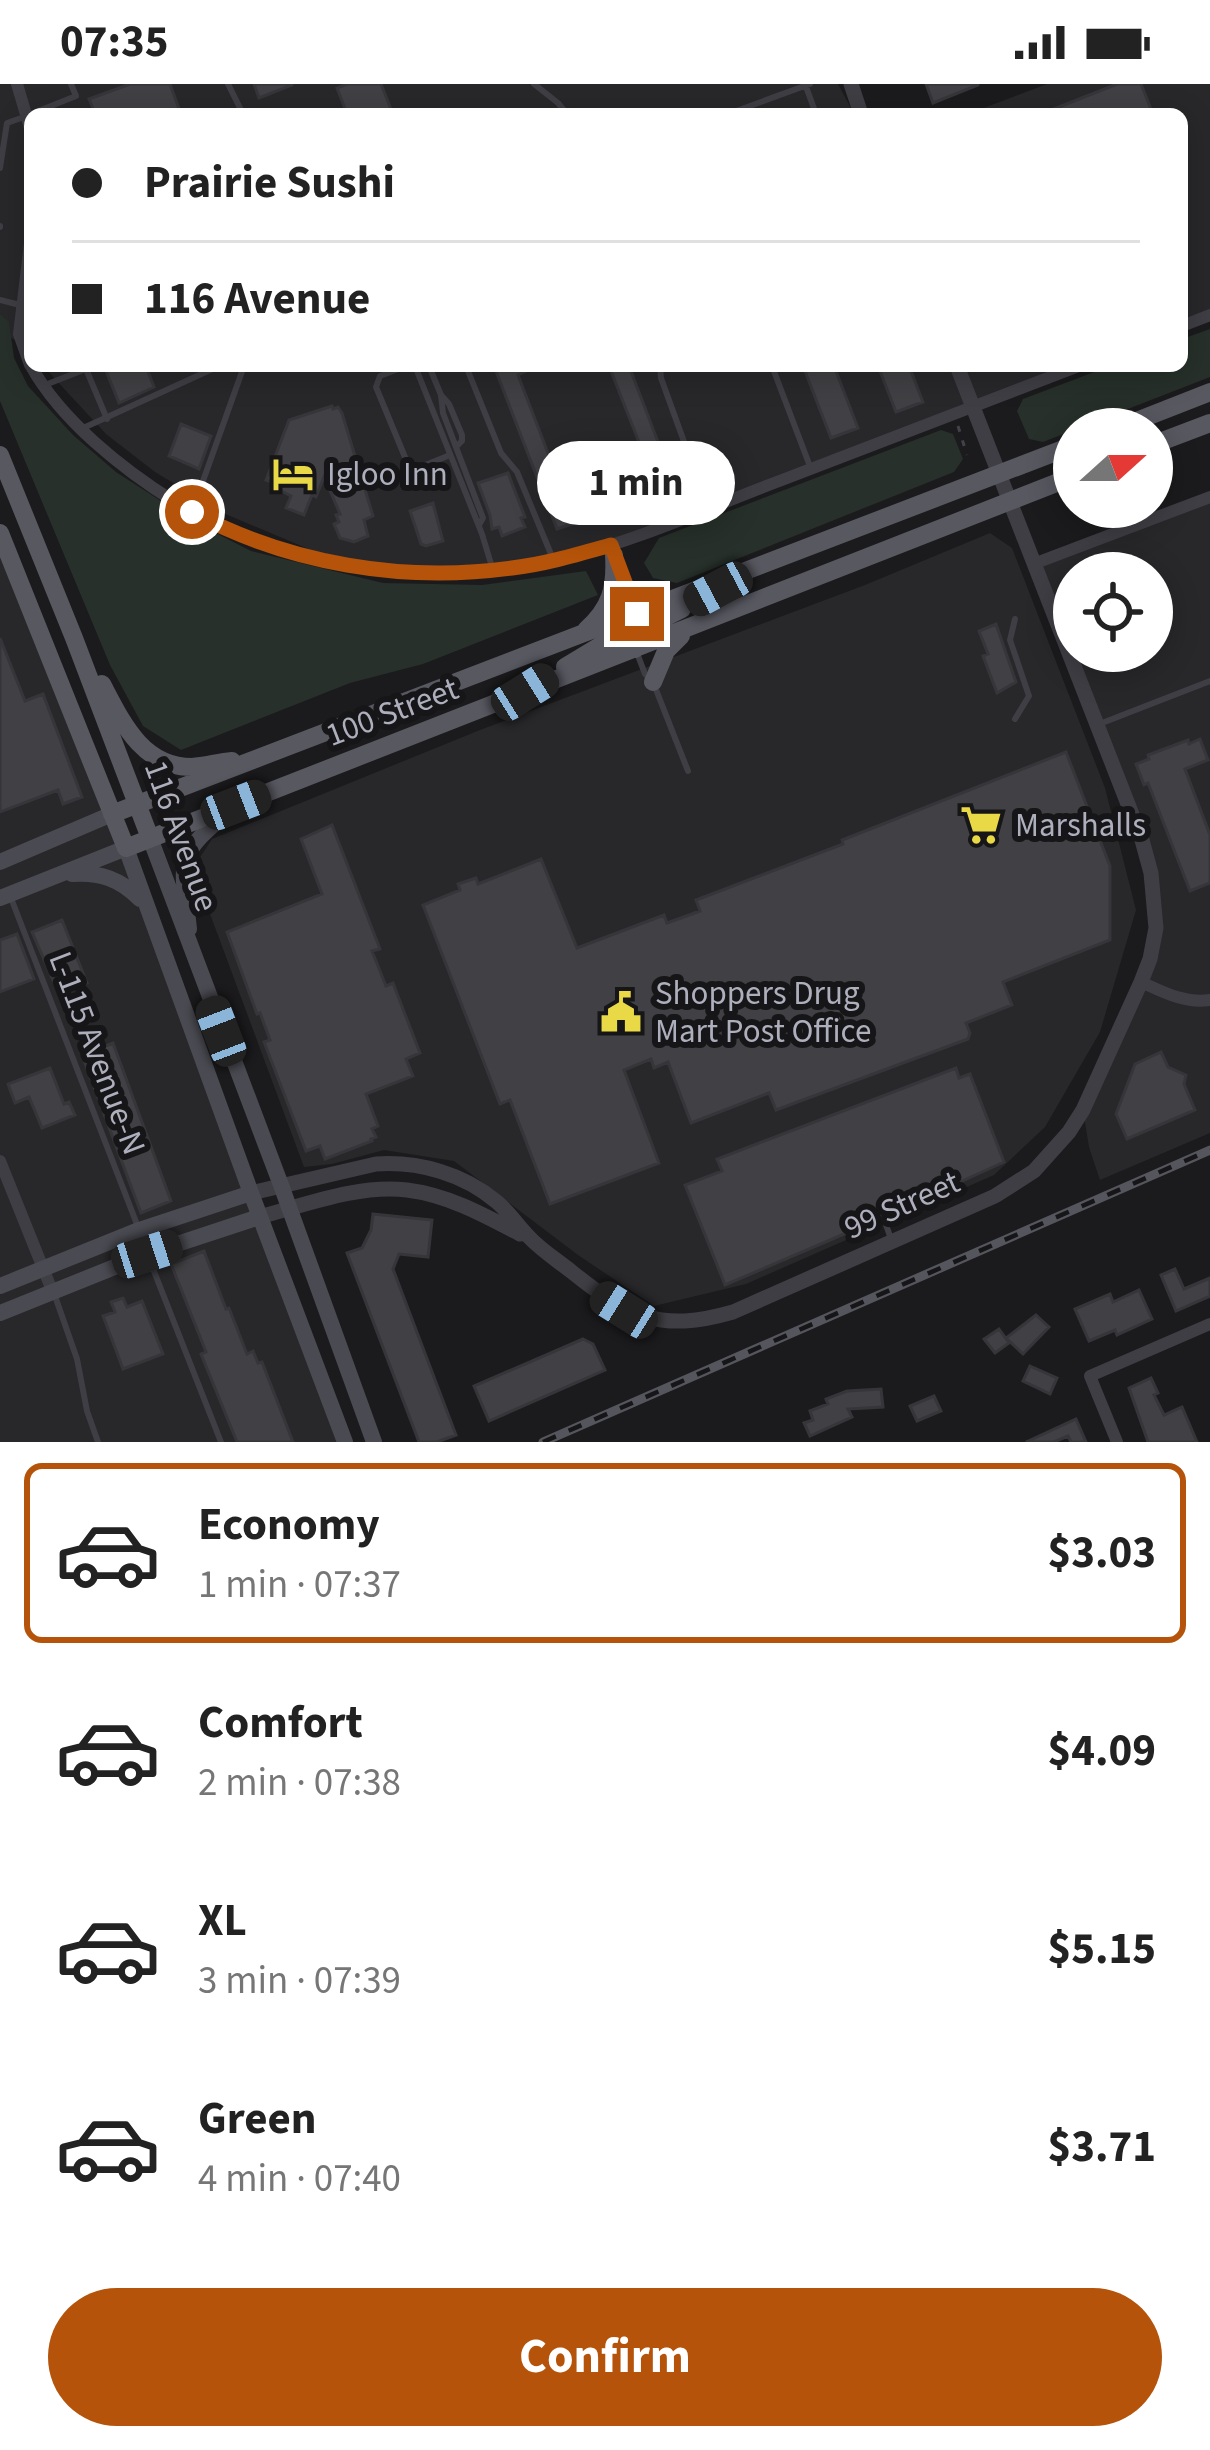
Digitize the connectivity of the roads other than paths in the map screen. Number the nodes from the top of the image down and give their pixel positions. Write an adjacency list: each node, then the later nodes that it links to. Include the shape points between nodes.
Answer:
1 (71, 84): 4 (lane, via 76,96)
2 (534, 84): 5 (lane)
3 (807, 84): 6 (lane)
4 (51, 108)
5 (562, 108)
6 (744, 108)
7 (24, 119): 8 (lane, via 7,123)
8 (0, 168)
9 (24, 288): 11 (street)
10 (0, 300): 11 (lane)
11 (21, 306): 12 (street)
12 (24, 349)
13 (34, 372): 26 (street)
14 (78, 372): 26 (lane)
15 (87, 372): 30 (lane)
16 (206, 372): 30 (lane)
17 (242, 372): 43 (lane)
18 (392, 372): 34 (lane, via 376,387 407,462 418,468)
19 (413, 372): 34 (lane)
20 (431, 372): 34 (lane)
21 (468, 372): 46 (lane)
22 (661, 372): 42 (lane)
23 (774, 372): 37 (lane)
24 (960, 372): 28 (street, 99 Street)
25 (1063, 372): 28 (street)
26 (42, 386): 32 (street)
27 (1210, 392): 29 (main road)
28 (973, 407): 37 (street); 38 (street, 99 Street)
29 (1169, 408)
30 (107, 418): 32 (lane)
31 (1210, 423): 33 (main road)
32 (81, 429): 43 (street)
33 (1173, 438)
34 (453, 451): 49 (lane)
35 (1053, 454): 38 (main road, 100 Street)
36 (0, 455): 54 (main road, 116 Avenue)
37 (811, 469): 42 (street)
38 (1000, 475): 41 (street, 99 Street); 48 (main road, 100 Street)
39 (1053, 484): 41 (main road, 100 Street)
40 (1210, 496): 47 (street)
41 (1010, 501): 47 (street, 99 Street); 52 (main road, 100 Street)
42 (709, 508): 45 (street)
43 (192, 512): 49 (street, via 349,566)
44 (0, 533): 65 (main road, 116 Avenue)
45 (613, 550): 46 (street); 50 (street); 53 (main road, via 613,594)
46 (554, 560): 49 (street)
47 (1036, 563): 60 (street, 99 Street)
48 (760, 566): 50 (main road, 100 Street); 55 (main road, via 654,622)
49 (493, 570)
50 (637, 614): 53 (main road, 100 Street); 58 (main road, via 623,632)
51 (1015, 619): 59 (lane, via 1010,640 1029,696)
52 (691, 627): 55 (main road, 100 Street); 57 (main road, via 670,645)
53 (582, 634): 61 (main road, 100 Street)
54 (74, 638): 61 (main road, via 132,739 156,757 194,767); 63 (main road, 116 Avenue)
55 (635, 649): 57 (lane); 58 (main road, 100 Street)
56 (1210, 681): 60 (lane)
57 (652, 682): 62 (lane)
58 (525, 692): 64 (main road, 100 Street)
59 (1015, 719)
60 (1097, 725): 73 (street, 99 Street, via 1151,873 1156,928)
61 (266, 757): 63 (main road, 100 Street)
62 (688, 771)
63 (137, 805): 65 (main road, 100 Street); 66 (main road, 116 Avenue)
64 (236, 805): 66 (main road, 100 Street); 72 (main road, via 185,857)
65 (112, 814): 67 (main road, 116 Avenue); 68 (main road, 100 Street)
66 (149, 838): 67 (main road, 100 Street); 72 (main road, 116 Avenue)
67 (126, 848): 69 (main road, 100 Street); 71 (main road, 116 Avenue)
68 (0, 862)
69 (53, 876): 70 (main road, 100 Street); 71 (main road, via 98,873)
70 (5, 896): 81 (lane, L-115 Avenue-N)
71 (146, 904): 77 (main road, 116 Avenue)
72 (192, 954): 76 (main road, 116 Avenue)
73 (1141, 982): 74 (street, via 1183,1000); 83 (street, 99 Street, via 1083,1110 1054,1151 995,1196)
74 (1210, 1000)
75 (0, 1161): 85 (street)
76 (281, 1185): 77 (street, 99 Street); 78 (main road, 116 Avenue); 82 (street, 99 Street, via 376,1164 421,1166 485,1193)
77 (250, 1193): 79 (main road, 116 Avenue); 81 (main road, 99 Street)
78 (290, 1209): 79 (street, 99 Street); 82 (street, 99 Street, via 405,1190 476,1210); 93 (main road, 116 Avenue)
79 (259, 1217): 84 (main road, 99 Street); 92 (main road, 116 Avenue)
80 (884, 1220): 83 (lane)
81 (139, 1230): 85 (main road, 99 Street)
82 (530, 1238): 83 (street, 99 Street, via 624,1310 656,1321 733,1312)
83 (892, 1242)
84 (147, 1254): 87 (main road, 99 Street); 91 (lane)
85 (44, 1270): 86 (main road, 99 Street); 87 (street)
86 (0, 1286)
87 (53, 1293): 88 (main road, 99 Street); 90 (lane)
88 (0, 1313)
89 (1210, 1324): 94 (street, via 1090,1376)
90 (98, 1442)
91 (221, 1442)
92 (345, 1442)
93 (374, 1442)
94 (1118, 1442)

